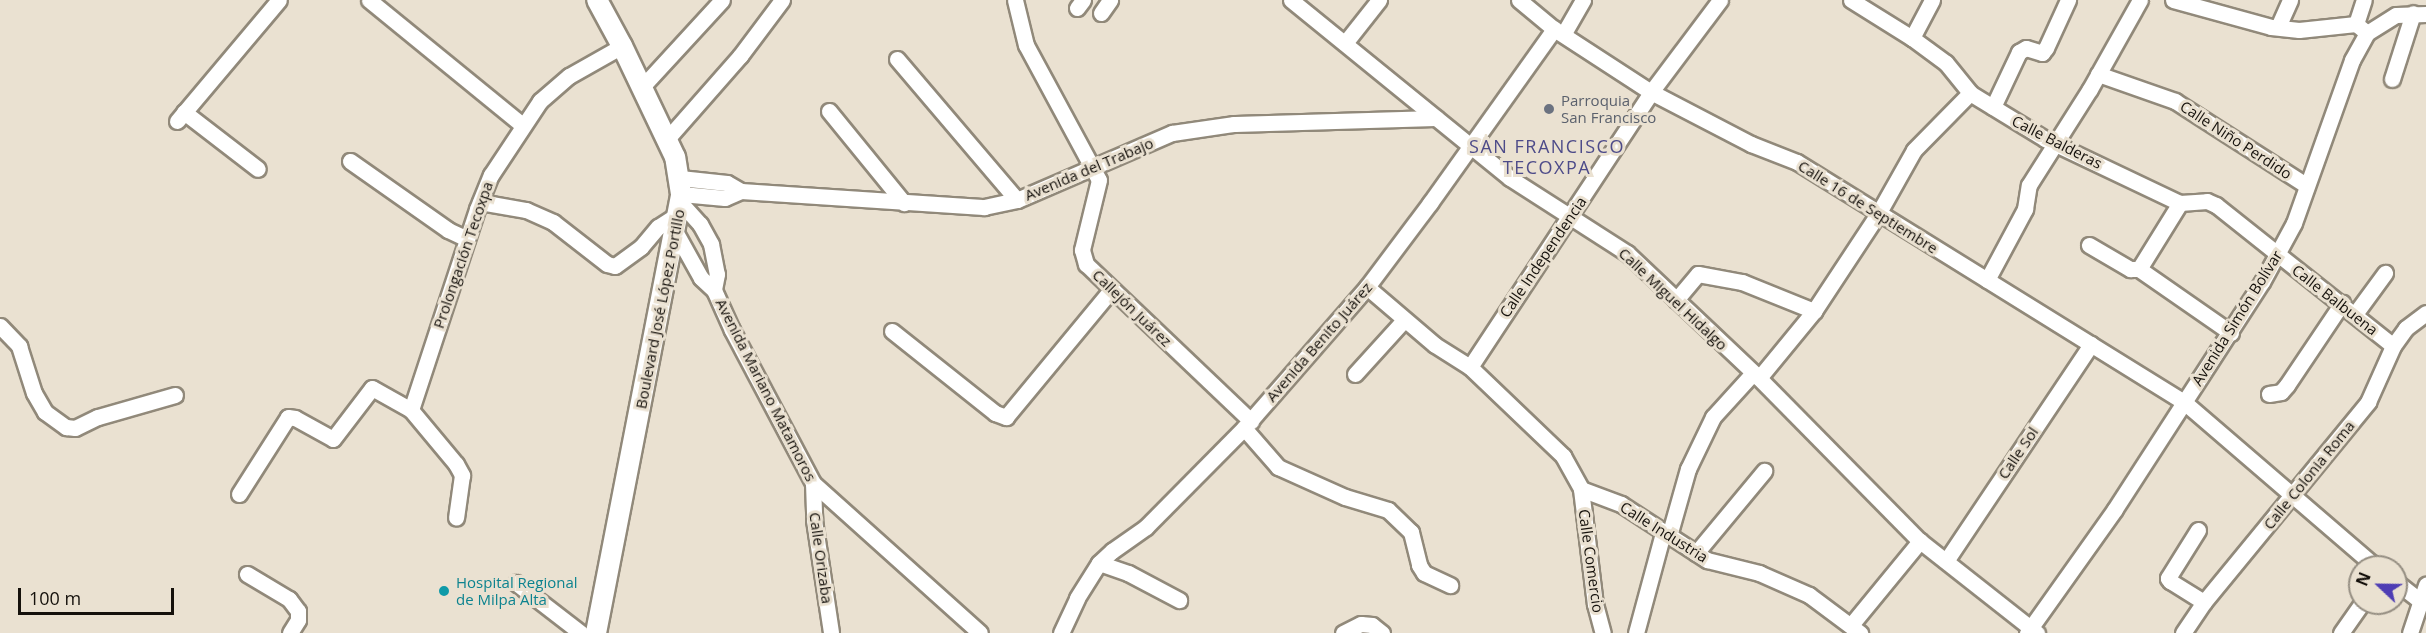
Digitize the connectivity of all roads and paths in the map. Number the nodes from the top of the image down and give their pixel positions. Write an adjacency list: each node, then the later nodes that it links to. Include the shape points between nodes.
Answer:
1 (279, 0): 43 (street, via 181,116)
2 (369, 0): 37 (street)
3 (597, 0): 27 (main road, Boulevard José López Portillo)
4 (722, 0): 31 (street)
5 (782, 0): 38 (street, via 740,56)
6 (1015, 0): 42 (street, via 1026,45)
7 (1110, 0): 20 (street)
8 (1291, 0): 26 (street, Calle Miguel Hidalgo)
9 (1379, 0): 26 (street)
10 (1519, 0): 24 (street, Calle 16 de Septiembre)
11 (1583, 0): 24 (street, Avenida Benito Juárez)
12 (1720, 0): 32 (street, Calle Independencia)
13 (1851, 0): 25 (street, Calle Balderas)
14 (1932, 0): 25 (street)
15 (2068, 0): 34 (street, via 2046,48 2042,53 2026,48 2019,52)
16 (2140, 0): 29 (street)
17 (2173, 0): 22 (street)
18 (2290, 0): 22 (street)
19 (2364, 0): 23 (street, Avenida Simón Bolívar)
20 (1101, 13)
21 (2419, 14): 23 (street, Avenida Simón Bolívar, via 2397,15); 30 (street)
22 (2278, 27): 23 (street)
23 (2362, 29): 44 (street, Avenida Simón Bolívar)
24 (1559, 31): 32 (street, Calle 16 de Septiembre); 40 (street, Avenida Benito Juárez)
25 (1912, 38): 33 (street, Calle Balderas, via 1946,63)
26 (1345, 43): 36 (street, Calle Miguel Hidalgo)
27 (622, 46): 31 (main road, Boulevard José López Portillo); 37 (street, Prolongación Tecoxpa, via 569,76 540,101)
28 (897, 59): 45 (street)
29 (2098, 74): 39 (street); 44 (street, Calle Niño Perdido, via 2175,101)
30 (2392, 79)
31 (642, 87): 38 (main road, Boulevard José López Portillo)
32 (1651, 92): 50 (street, Calle 16 de Septiembre, via 1751,144 1797,162); 51 (street, Calle Independencia)
33 (1970, 93): 34 (street, Calle Balderas); 50 (street, via 1914,150)
34 (1992, 107): 39 (street, Calle Balderas)
35 (829, 111): 47 (street)
36 (1436, 118): 40 (street, Calle Miguel Hidalgo); 42 (street, Avenida del Trabajo, via 1234,124 1172,133)
37 (522, 125): 46 (street, Prolongación Tecoxpa, via 491,175)
38 (667, 139): 49 (main road, Boulevard José López Portillo)
39 (2055, 143): 48 (street, Calle Balderas); 57 (street, via 2029,186 2025,209)
40 (1472, 146): 51 (street, Calle Miguel Hidalgo, via 1518,183); 58 (street, Avenida Benito Juárez)
41 (350, 160): 52 (street, via 448,230)
42 (1093, 168): 45 (street, Avenida del Trabajo); 60 (street, Callejón Juárez, via 1099,186 1082,250 1086,264)
43 (258, 169)
44 (2306, 185): 54 (street, Avenida Simón Bolívar, via 2294,224)
45 (1017, 200): 47 (street, Avenida del Trabajo, via 984,207)
46 (480, 202): 49 (street, via 526,210 553,222 615,266 641,247); 52 (street, Prolongación Tecoxpa)
47 (904, 203): 49 (street, Avenida del Trabajo, via 741,191 725,198)
48 (2180, 203): 54 (street, Calle Balderas, via 2207,201 2216,205); 55 (street)
49 (679, 204): 59 (street, Avenida Mariano Matamoros, via 701,278); 59 (street, Avenida Mariano Matamoros, via 700,224 711,244 717,274); 106 (main road, Boulevard José López Portillo)
50 (1878, 214): 57 (street, Calle 16 de Septiembre); 63 (street)
51 (1570, 216): 61 (street, Calle Miguel Hidalgo, via 1627,253); 72 (street, Calle Independencia)
52 (467, 239): 78 (street, Prolongación Tecoxpa)
53 (2089, 245): 55 (street, via 2130,269)
54 (2277, 254): 62 (street, Calle Balbuena); 69 (street, Avenida Simón Bolívar)
55 (2139, 269): 69 (street)
56 (2385, 273): 65 (street)
57 (1987, 280): 70 (street, Calle 16 de Septiembre)
58 (1367, 287): 66 (street); 79 (street, Avenida Benito Juárez)
59 (714, 290): 81 (street, Avenida Mariano Matamoros)
60 (1111, 290): 68 (street, via 1006,417 995,413); 79 (street, Callejón Juárez)
61 (1676, 300): 63 (street, via 1698,274 1742,282); 74 (street, Calle Miguel Hidalgo)
62 (2342, 303): 65 (street, Calle Balbuena); 75 (street, via 2287,386 2281,392)
63 (1814, 311): 74 (street)
64 (2426, 313): 71 (street, Calle Colonia Roma, via 2406,328)
65 (2355, 314): 71 (street, Calle Balbuena)
66 (1404, 320): 72 (street); 73 (street)
67 (0, 326): 76 (street, via 19,346 34,393 45,412 66,427 75,428 98,417)
68 (892, 331)
69 (2231, 333): 77 (street, Avenida Simón Bolívar)
70 (2091, 344): 77 (street, Calle 16 de Septiembre); 91 (street, Calle Sol)
71 (2393, 346): 84 (street, Calle Colonia Roma, via 2368,402)
72 (1470, 367): 82 (street, via 1563,456)
73 (1355, 374)
74 (1756, 376): 87 (street, via 1713,417 1688,469); 88 (street, Calle Miguel Hidalgo)
75 (2269, 394)
76 (175, 395)
77 (2184, 402): 84 (street, Calle 16 de Septiembre); 103 (street, Avenida Simón Bolívar)
78 (411, 410): 83 (street, via 372,388 333,439 295,417 288,417); 85 (street, via 462,475)
79 (1247, 424): 92 (street, Avenida Benito Juárez, via 1146,527); 95 (street, Callejón Juárez, via 1278,467 1345,497 1388,510 1411,532 1424,573)
80 (1764, 471): 89 (street)
81 (813, 483): 107 (street, Calle Orizaba, via 814,520); 108 (street, Avenida Mariano Matamoros)
82 (1581, 489): 87 (street, Calle Industria, via 1621,504); 112 (street, Calle Comercio, via 1594,604)
83 (239, 494)
84 (2293, 497): 90 (street, Calle 16 de Septiembre); 100 (street, Calle Colonia Roma)
85 (456, 518)
86 (2198, 530): 100 (street, via 2168,578)
87 (1666, 534): 89 (street, Calle Industria); 113 (street)
88 (1920, 541): 91 (street, Calle Miguel Hidalgo); 102 (street)
89 (1696, 553): 102 (street, Calle Industria, via 1721,565 1773,578 1809,595)
90 (2362, 555)
91 (1946, 561): 103 (street, Calle Miguel Hidalgo)
92 (1099, 563): 98 (street, via 1128,573); 109 (street, Avenida Benito Juárez)
93 (247, 574): 104 (street, via 289,599 298,611 298,620)
94 (516, 583): 105 (street)
95 (1450, 585)
96 (2426, 585): 99 (street)
97 (2408, 591): 99 (street)
98 (1179, 600)
99 (2419, 600): 116 (street)
100 (2204, 602): 114 (street, Calle Colonia Roma)
101 (2354, 615): 115 (street)
102 (1856, 629)
103 (2031, 631)
104 (290, 633)
105 (581, 633)
106 (596, 633)
107 (831, 633)
108 (980, 633)
109 (1061, 633)
110 (1343, 633): 111 (street, via 1361,624 1372,625)
111 (1382, 633)
112 (1603, 633)
113 (1636, 633)
114 (2183, 633)
115 (2341, 633)
116 (2410, 633)

